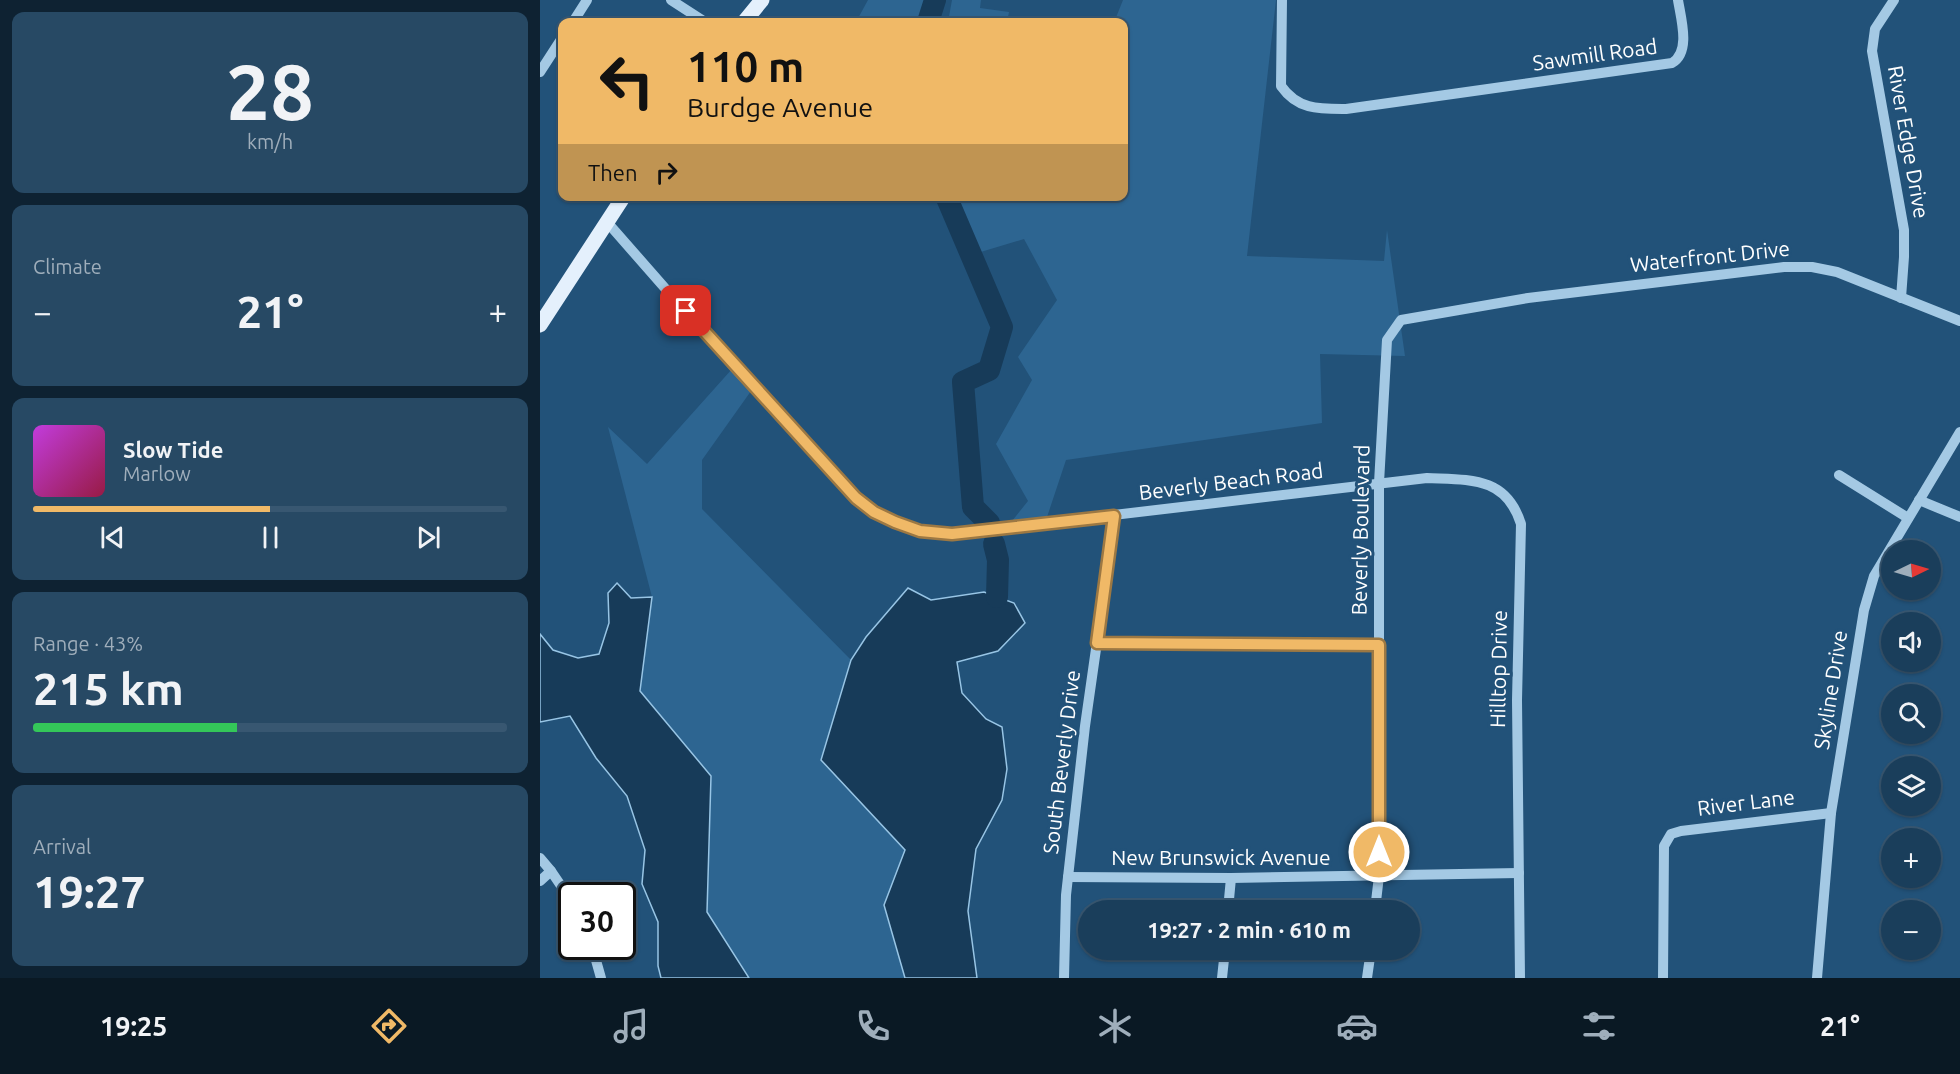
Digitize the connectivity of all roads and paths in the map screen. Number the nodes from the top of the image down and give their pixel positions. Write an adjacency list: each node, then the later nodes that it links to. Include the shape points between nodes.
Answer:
1 (587, 0): 7 (street)
2 (672, 0): 8 (street)
3 (762, 0): 9 (main road)
4 (1282, 0): 5 (street, Sawmill Road, via 1281,86 1306,107 1346,110 1672,63 1683,51)
5 (1678, 0)
6 (1894, 0): 15 (street, River Edge Drive, via 1875,29 1872,51 1904,230)
7 (576, 18)
8 (699, 18)
9 (747, 18)
10 (558, 44): 11 (street)
11 (540, 72)
12 (621, 201): 13 (main road)
13 (608, 222): 17 (main road); 22 (street, Beverly Beach Road, via 781,418 874,512 920,531 952,534)
14 (1528, 298): 15 (street, Waterfront Drive, via 1784,267 1812,267 1837,273); 20 (street, Beverly Boulevard, via 1401,320 1393,329 1387,340)
15 (1900, 298): 16 (street, Waterfront Drive)
16 (1960, 321)
17 (540, 325)
18 (1960, 432): 21 (street, Skyline Drive)
19 (1839, 475): 24 (street)
20 (1379, 483): 22 (street, Beverly Beach Road); 26 (street, Beverly Boulevard); 30 (street, Hilltop Drive, via 1427,478 1478,481 1506,495 1516,508 1521,524)
21 (1919, 500): 23 (street); 24 (street, Skyline Drive)
22 (1114, 516): 25 (street, South Beverly Drive)
23 (1960, 517)
24 (1908, 518): 27 (street, Skyline Drive, via 1874,576 1864,610)
25 (1097, 643): 26 (street); 32 (street, South Beverly Drive)
26 (1379, 645): 31 (street, Beverly Boulevard)
27 (1831, 813): 46 (street, River Lane, via 1671,834 1664,846); 47 (street, Skyline Drive)
28 (540, 858): 29 (street)
29 (551, 870): 34 (street); 35 (street)
30 (1519, 873): 31 (street, New Brunswick Avenue); 45 (street, Hilltop Drive)
31 (1379, 876): 33 (street, New Brunswick Avenue); 37 (street, Beverly Boulevard)
32 (1068, 878): 33 (street, New Brunswick Avenue); 42 (street, South Beverly Drive)
33 (1231, 879): 36 (street)
34 (540, 881)
35 (559, 882)
36 (1229, 900)
37 (1376, 900)
38 (596, 960): 41 (street)
39 (1224, 960): 43 (street)
40 (1370, 960): 44 (street)
41 (601, 978)
42 (1064, 978)
43 (1222, 978)
44 (1367, 978)
45 (1520, 978)
46 (1663, 978)
47 (1817, 978)

